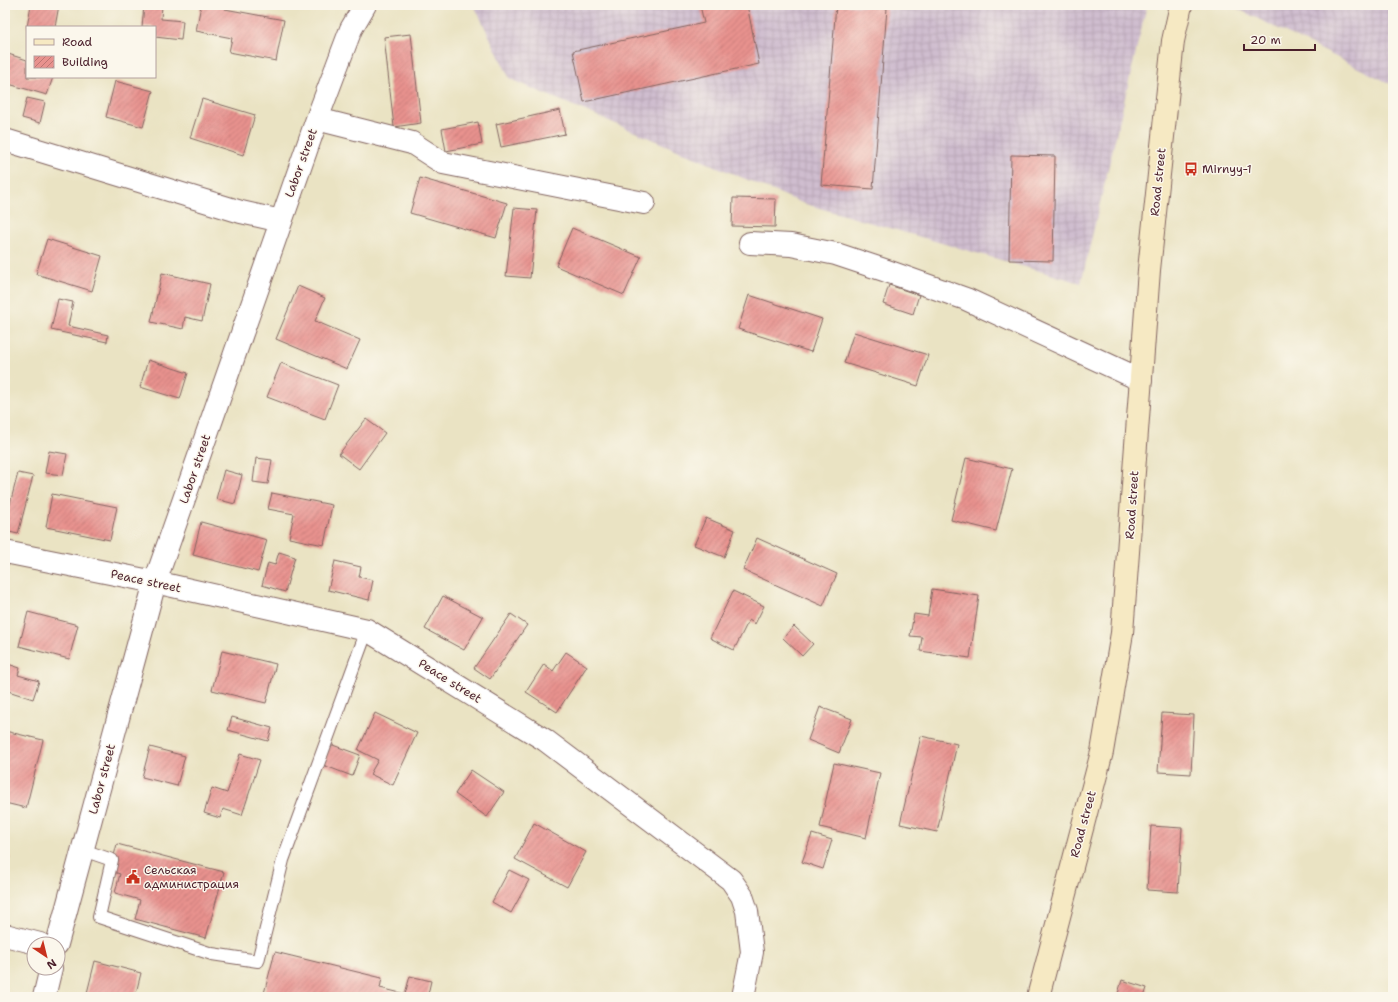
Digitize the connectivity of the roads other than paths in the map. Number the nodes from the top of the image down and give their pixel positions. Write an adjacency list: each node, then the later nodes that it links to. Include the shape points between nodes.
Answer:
1 (365, 5): 3 (street, Labor street, via 350,29)
2 (1181, 5): 8 (street, Road street, via 1173,41 1149,270)
3 (317, 119): 5 (street, via 412,143 443,163); 6 (street, Labor street)
4 (5, 140): 6 (street, via 241,212)
5 (644, 203)
6 (281, 221): 10 (street, Labor street)
7 (750, 243): 8 (street, via 791,245 836,254 884,270 966,299)
8 (1141, 380): 19 (street, Road street, via 1122,633 1102,752)
9 (5, 552): 10 (street, Peace street)
10 (155, 582): 11 (street, Peace street); 12 (street, Labor street)
11 (367, 630): 12 (lane, via 283,860 258,961 212,954 99,917 112,860); 18 (street, Peace street, via 545,740 731,880 742,896 747,911 752,952)
12 (83, 850): 14 (street, Labor street)
13 (5, 935): 15 (street)
14 (59, 936)
15 (26, 940)
16 (49, 976): 17 (street)
17 (44, 997)
18 (743, 997)
19 (1038, 997)

